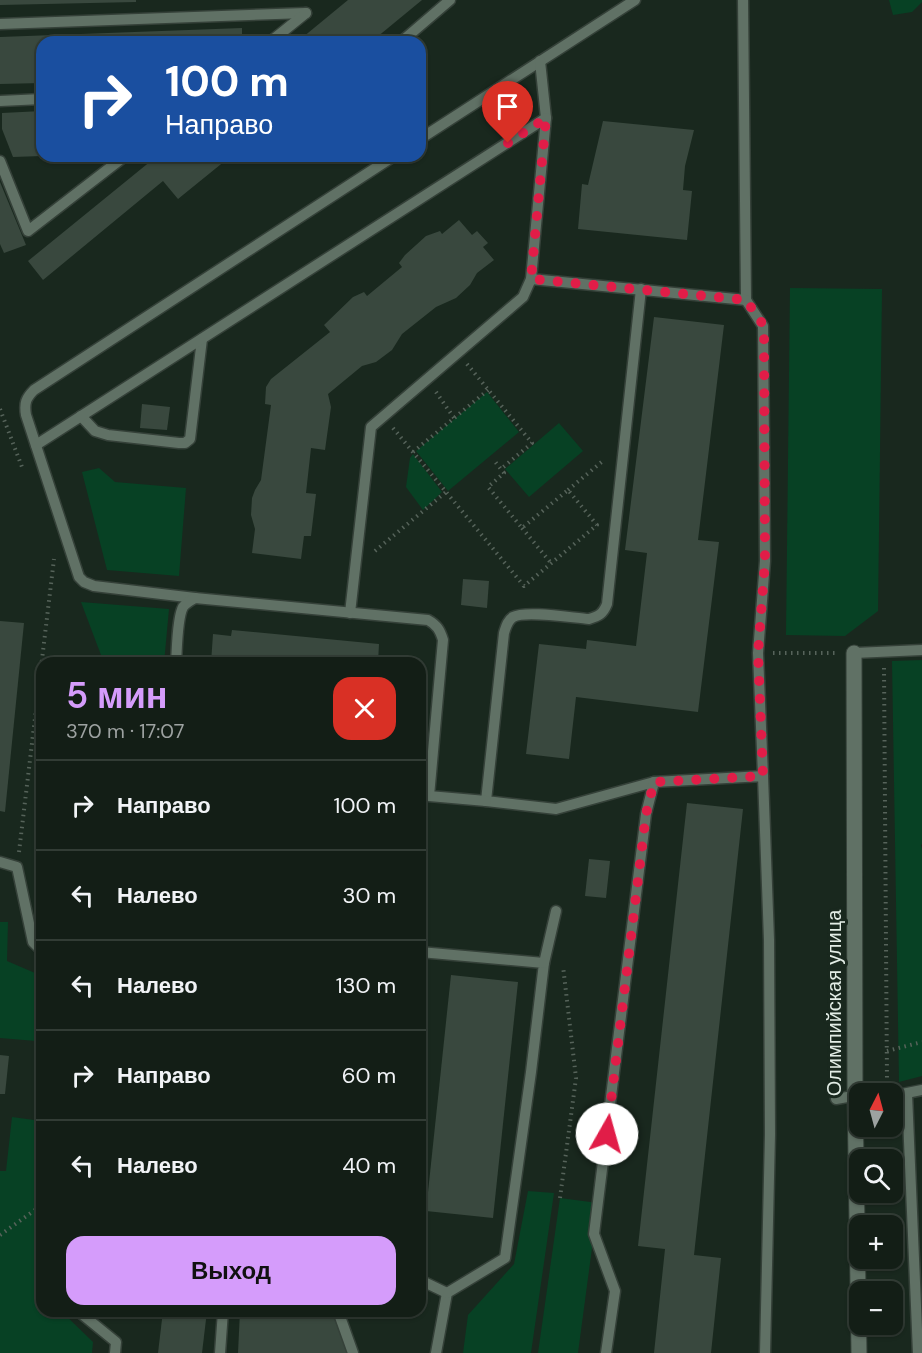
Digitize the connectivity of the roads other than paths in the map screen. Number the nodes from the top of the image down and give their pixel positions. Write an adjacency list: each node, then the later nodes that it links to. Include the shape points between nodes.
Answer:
1 (450, 0): 6 (lane)
2 (635, 0): 7 (lane)
3 (743, 0): 17 (lane)
4 (0, 24): 5 (lane, via 306,13)
5 (277, 36)
6 (408, 36)
7 (540, 61): 10 (lane); 11 (lane)
8 (36, 99): 9 (lane)
9 (0, 101)
10 (546, 118): 15 (lane); 18 (lane)
11 (426, 135)
12 (0, 161): 13 (lane, via 28,231)
13 (117, 162)
14 (385, 162): 20 (lane, via 34,390 24,406)
15 (531, 279): 16 (lane); 22 (lane, via 523,297 371,427)
16 (642, 289): 17 (lane); 30 (lane, via 607,604 603,613 589,619 526,614 507,623)
17 (746, 300): 26 (lane, via 764,326 765,561 758,653)
18 (202, 339): 19 (lane); 19 (lane, via 190,439 179,443 108,435 95,431)
19 (81, 416): 20 (lane)
20 (36, 445): 21 (lane, via 76,571 84,582)
21 (195, 598): 22 (lane); 25 (lane, via 182,608)
22 (350, 613): 27 (lane, via 428,620 440,629 443,640)
23 (922, 650): 24 (lane)
24 (854, 653): 36 (street, Олимпийская улица)
25 (177, 657)
26 (763, 776): 28 (lane); 53 (lane, via 770,940)
27 (426, 780)
28 (654, 782): 30 (lane, via 556,809); 52 (lane, via 646,814 594,1234 615,1291)
29 (426, 797): 30 (lane)
30 (486, 801)
31 (0, 862): 33 (lane, via 17,867)
32 (556, 911): 35 (lane)
33 (36, 945)
34 (426, 953): 35 (lane)
35 (544, 963): 44 (lane, via 506,1258)
36 (857, 1083)
37 (922, 1090): 38 (lane)
38 (907, 1094): 39 (lane); 55 (lane)
39 (903, 1095)
40 (849, 1097): 41 (lane)
41 (836, 1099)
42 (857, 1137): 54 (street, Олимпийская улица)
43 (426, 1283): 44 (lane)
44 (447, 1293): 51 (lane)
45 (85, 1317): 48 (lane, via 116,1342)
46 (223, 1317): 49 (lane)
47 (340, 1317): 50 (lane)
48 (115, 1353)
49 (220, 1353)
50 (353, 1353)
51 (436, 1353)
52 (606, 1353)
53 (765, 1353)
54 (859, 1353)
55 (918, 1353)

